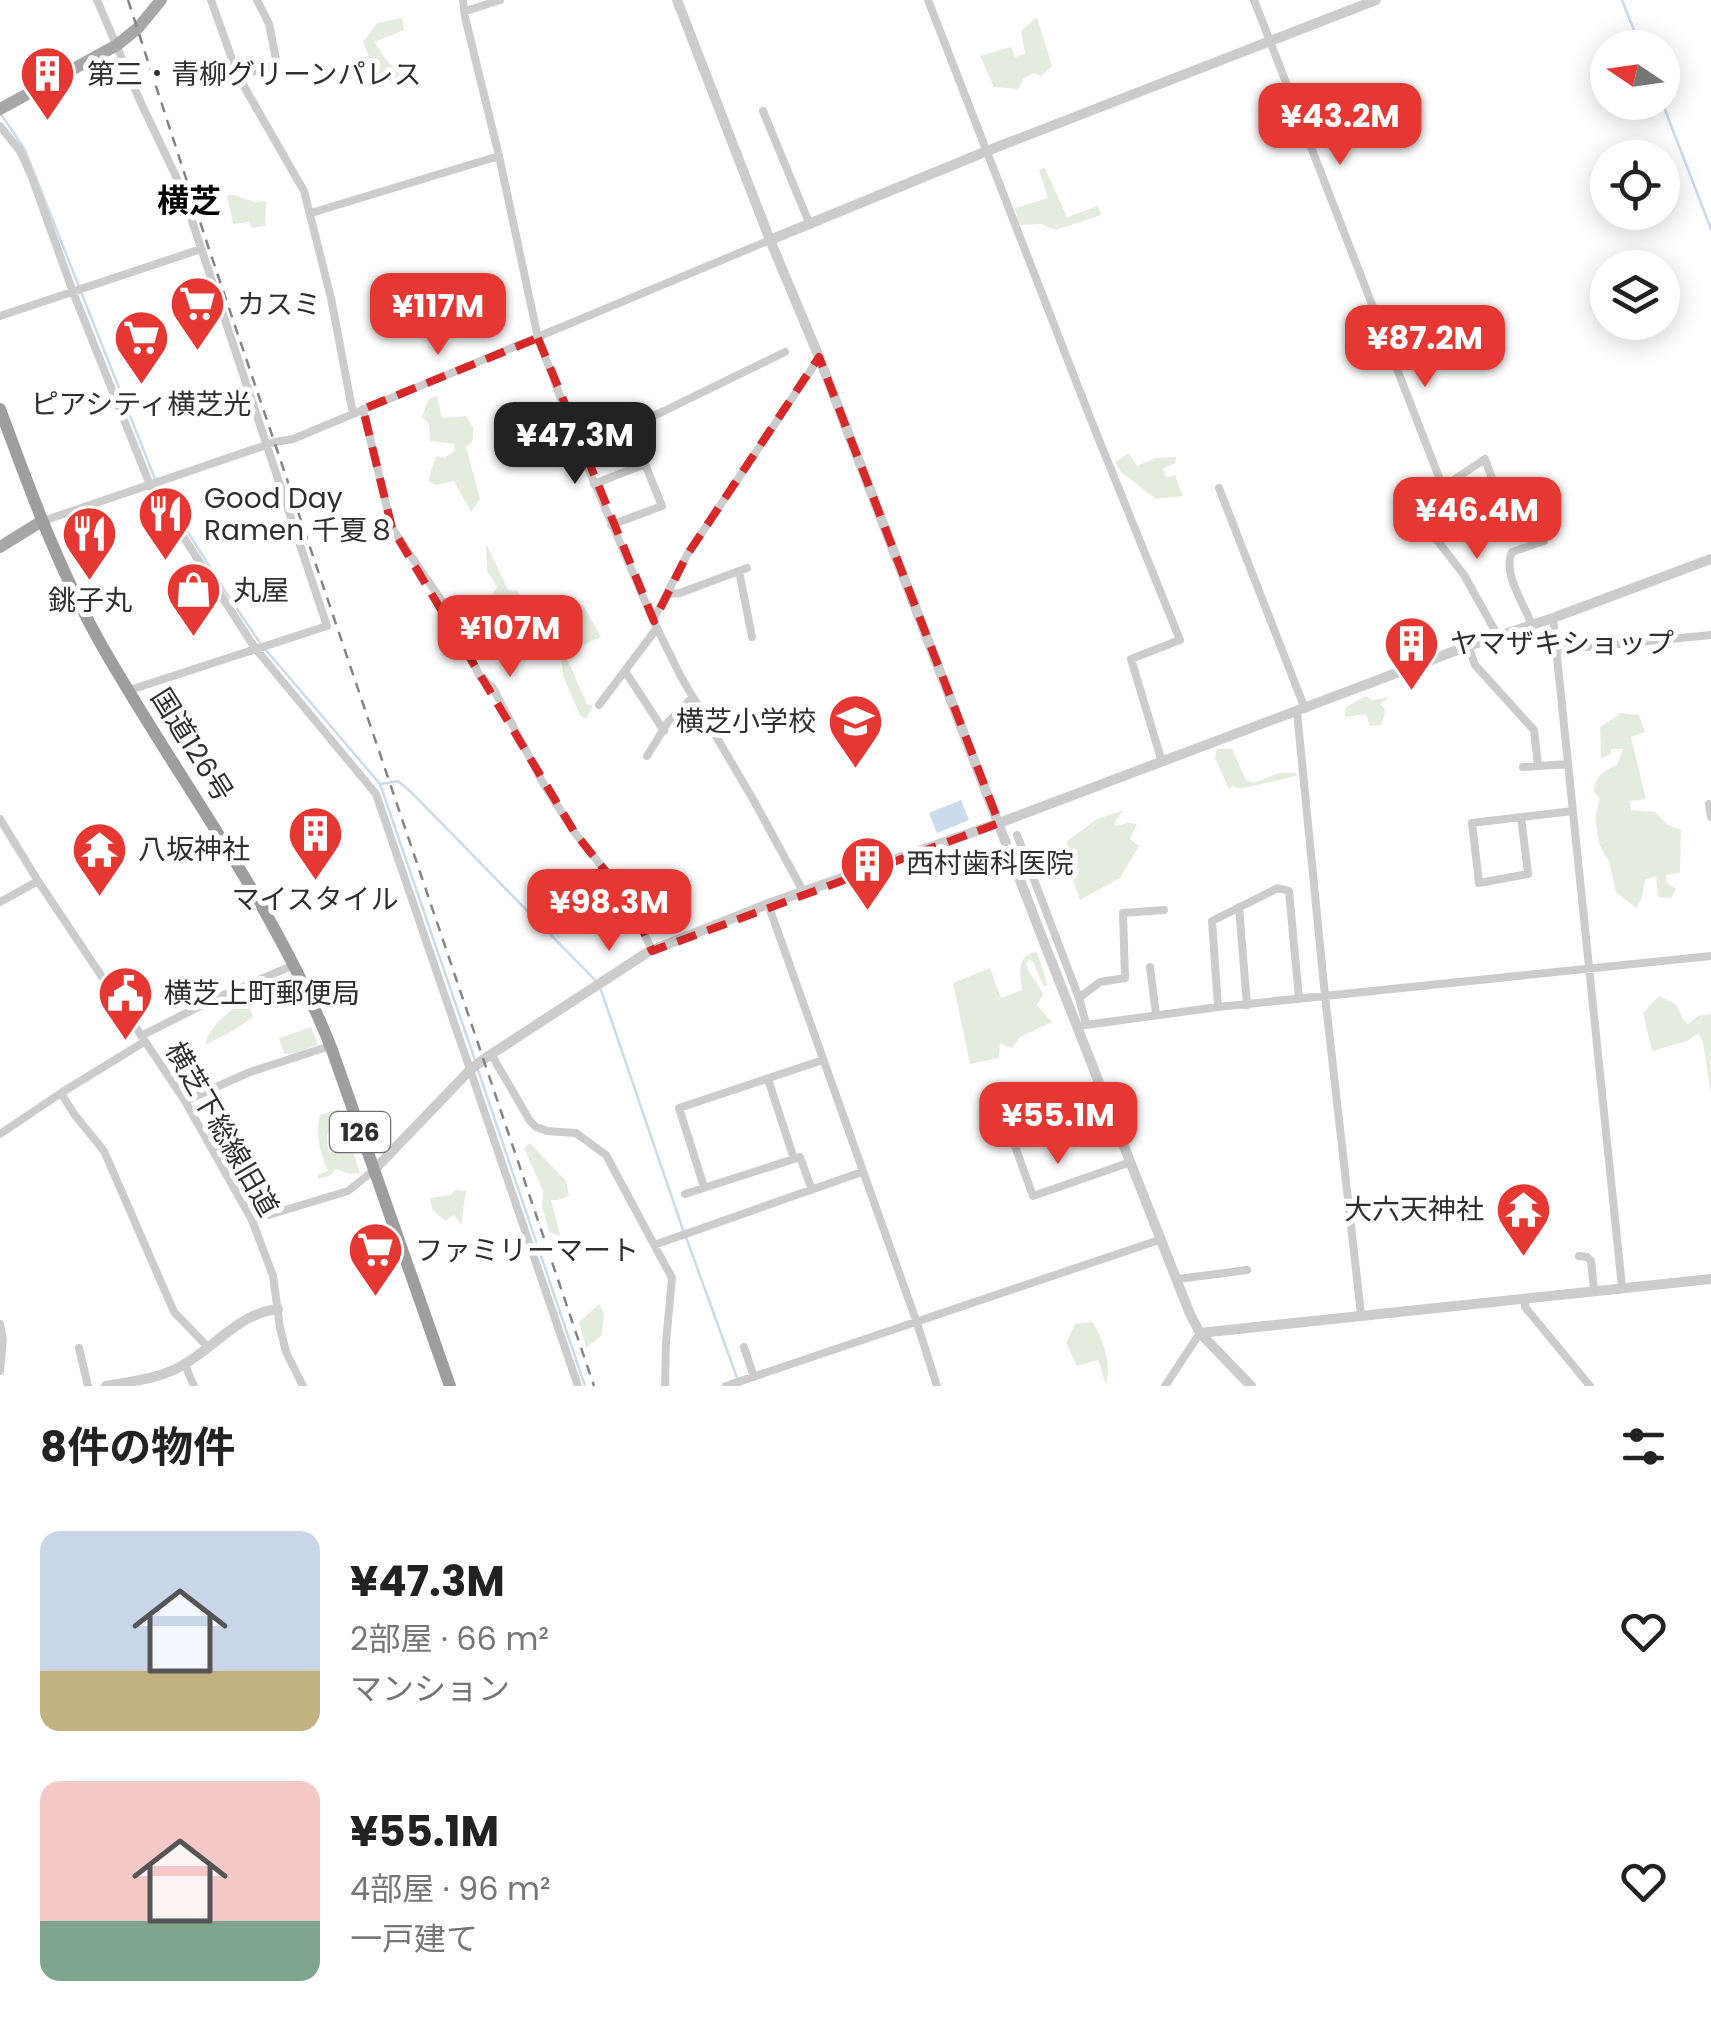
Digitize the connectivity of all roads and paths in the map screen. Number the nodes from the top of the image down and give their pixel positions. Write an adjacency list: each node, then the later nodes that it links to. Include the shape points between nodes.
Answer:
1 (96, 0): 13 (street)
2 (161, 0): 13 (main road)
3 (211, 0): 14 (street)
4 (257, 0): 14 (street, via 277,64)
5 (464, 0): 11 (street)
6 (500, 0): 11 (street)
7 (677, 0): 22 (street)
8 (928, 0): 18 (street)
9 (1254, 0): 12 (street)
10 (1376, 0): 12 (street)
11 (466, 11): 19 (street)
12 (1271, 41): 18 (street); 36 (street)
13 (118, 45): 15 (main road); 23 (street)
14 (238, 76): 20 (street)
15 (0, 108)
16 (763, 111): 21 (street)
17 (0, 126): 24 (street, via 20,151)
18 (986, 152): 21 (street); 61 (street, via 1180,640 1130,659)
19 (499, 156): 20 (street); 26 (street)
20 (311, 213): 31 (street)
21 (810, 225): 22 (street)
22 (770, 240): 26 (street); 28 (street)
23 (201, 248): 24 (street); 32 (street)
24 (74, 292): 25 (street); 35 (street)
25 (0, 316)
26 (538, 338): 30 (street); 33 (street)
27 (784, 352): 33 (street)
28 (819, 357): 44 (street); 70 (street)
29 (0, 409): 40 (highway, 国道126号 / 126)
30 (363, 409): 31 (street); 78 (street, via 392,528 450,613 480,677 493,688 575,833 631,903)
31 (353, 414): 32 (street)
32 (266, 445): 35 (street); 52 (street, via 327,626)
33 (580, 449): 34 (street)
34 (594, 484): 41 (street); 41 (street, via 645,464 662,506)
35 (151, 485): 40 (street); 52 (street)
36 (1442, 486): 39 (street, via 1485,459 1504,511); 49 (street, via 1422,501 1436,540)
37 (1219, 488): 58 (street)
38 (1548, 495): 39 (street)
39 (1532, 501): 47 (street, via 1544,541 1512,552 1508,561)
40 (42, 522): 42 (main road); 55 (highway, 国道126号 / 126, via 72,591)
41 (611, 525): 46 (street)
42 (0, 547)
43 (1711, 559): 45 (street)
44 (667, 594): 46 (street); 50 (street, via 743,570)
45 (1553, 618): 47 (street); 53 (street)
46 (655, 624): 54 (street); 56 (street)
47 (1532, 624): 49 (street)
48 (1711, 635): 53 (street)
49 (1498, 636): 51 (street)
50 (752, 638)
51 (1468, 646): 58 (street); 63 (street, via 1475,665 1534,730)
52 (256, 648): 55 (street); 94 (street, via 376,794)
53 (1557, 650): 62 (street)
54 (625, 671): 57 (street); 59 (street)
55 (130, 690): 80 (highway, 国道126号 / 126)
56 (693, 697): 59 (street); 73 (street)
57 (599, 705)
58 (1301, 710): 61 (street); 83 (street)
59 (664, 730): 60 (street)
60 (647, 756)
61 (1162, 762): 70 (street)
62 (1568, 764): 63 (street); 66 (street)
63 (1538, 766): 64 (street)
64 (1523, 767)
65 (1709, 804): 67 (street)
66 (1573, 811): 68 (street); 82 (street)
67 (1711, 817)
68 (1521, 818): 68 (street, via 1472,824 1479,882 1528,874)
69 (0, 819): 72 (street, 横芝下総線旧道)
70 (999, 823): 73 (street); 89 (street)
71 (1017, 835): 84 (street)
72 (38, 881): 74 (street); 90 (street, 横芝下総線旧道)
73 (804, 892): 75 (street)
74 (0, 902)
75 (768, 904): 78 (street); 93 (street)
76 (1238, 907): 85 (street, via 1278,888 1290,890); 86 (street); 87 (street, via 1212,920)
77 (1164, 910): 84 (street, via 1123,912 1126,978 1100,982)
78 (652, 950): 92 (street)
79 (1711, 956): 82 (street)
80 (294, 965): 90 (street, via 210,1000); 91 (highway, 国道126号 / 126)
81 (1150, 967): 88 (street)
82 (1590, 969): 83 (street); 114 (street)
83 (1324, 996): 85 (street); 118 (street)
84 (1079, 998): 89 (street)
85 (1299, 999): 86 (street)
86 (1246, 1005): 87 (street)
87 (1218, 1007): 88 (street)
88 (1156, 1014): 89 (street)
89 (1082, 1025): 101 (street)
90 (142, 1039): 96 (street); 97 (street, 横芝下総線旧道)
91 (330, 1046): 97 (street); 102 (highway, 国道126号 / 126)
92 (486, 1057): 94 (street); 109 (street, via 536,1127 576,1133 606,1155)
93 (822, 1060): 95 (street); 103 (street)
94 (471, 1069): 102 (street); 133 (street)
95 (768, 1079): 100 (street); 104 (street, via 679,1108)
96 (62, 1092): 99 (street); 122 (street, via 104,1151 174,1312)
97 (185, 1102): 107 (street, 横芝下総線旧道)
98 (1008, 1126): 101 (street, via 1033,1196)
99 (0, 1134)
100 (794, 1158): 104 (street); 105 (street, via 800,1157)
101 (1131, 1162): 108 (street)
102 (374, 1170): 107 (street, via 348,1191); 132 (highway, 国道126号 / 126)
103 (862, 1172): 105 (street); 119 (street)
104 (704, 1187): 106 (street)
105 (812, 1190): 109 (street)
106 (684, 1194)
107 (252, 1220): 117 (street, 横芝下総線旧道)
108 (1162, 1239): 113 (street); 119 (street)
109 (654, 1244): 134 (street, via 672,1278)
110 (1578, 1256): 115 (street, via 1591,1260)
111 (1246, 1270): 113 (street)
112 (1711, 1278): 114 (street)
113 (1178, 1279): 121 (street)
114 (1622, 1287): 115 (street)
115 (1594, 1290): 116 (street)
116 (1525, 1298): 118 (street); 139 (street, via 1526,1308)
117 (278, 1309): 122 (street, via 250,1316); 131 (street, 横芝下総線旧道, via 286,1352)
118 (1361, 1314): 121 (street)
119 (917, 1322): 127 (street); 136 (street)
120 (0, 1324): 126 (street)
121 (1200, 1332): 137 (street); 138 (street)
122 (207, 1346): 125 (street)
123 (744, 1346): 127 (street)
124 (80, 1348): 128 (street)
125 (184, 1364): 129 (street); 130 (street)
126 (0, 1371)
127 (754, 1377): 135 (street)
128 (88, 1386)
129 (106, 1386)
130 (194, 1386)
131 (303, 1386)
132 (450, 1386)
133 (578, 1386)
134 (666, 1386)
135 (726, 1386)
136 (937, 1386)
137 (1165, 1386)
138 (1251, 1386)
139 (1590, 1386)

